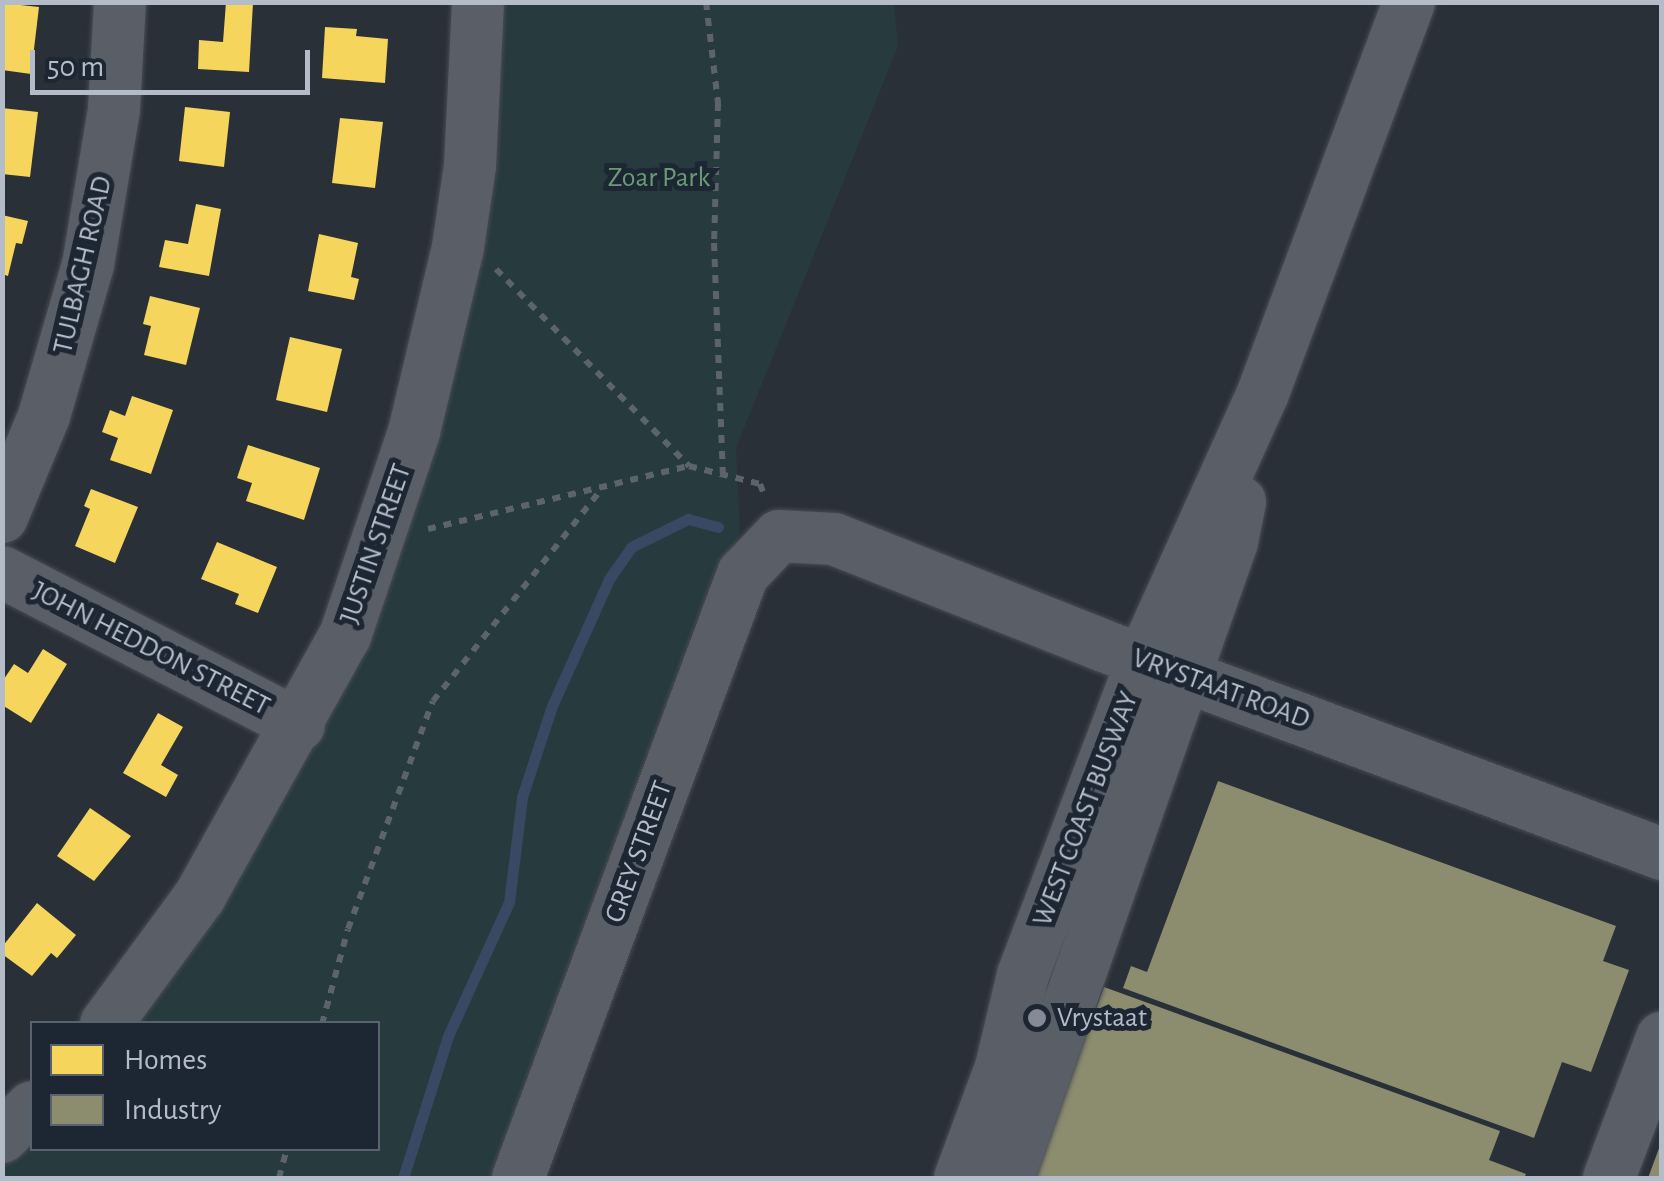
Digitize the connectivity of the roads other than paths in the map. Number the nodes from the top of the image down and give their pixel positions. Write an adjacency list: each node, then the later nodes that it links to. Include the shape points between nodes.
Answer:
1 (120, 2): 4 (street, TULBAGH ROAD, via 114,109 88,265 44,416)
2 (478, 2): 8 (street, JUSTIN STREET, via 463,215 414,432 345,636)
3 (1409, 2): 7 (street, WEST COAST BUSWAY, via 1263,393 1232,542)
4 (2, 517)
5 (779, 536): 7 (street, VRYSTAAT ROAD, via 834,539); 14 (street, GREY STREET, via 743,574)
6 (2, 572): 8 (street, JOHN HEDDON STREET)
7 (1163, 667): 9 (street, VRYSTAAT ROAD); 15 (street, WEST COAST BUSWAY, via 1022,975 1002,1066); 16 (street, WEST COAST BUSWAY)
8 (299, 725): 10 (street, JUSTIN STREET, via 200,896)
9 (1662, 854)
10 (108, 1021)
11 (1662, 1038): 17 (street)
12 (30, 1108): 13 (street)
13 (2, 1137)
14 (518, 1178)
15 (960, 1178)
16 (1008, 1178)
17 (1609, 1178)

